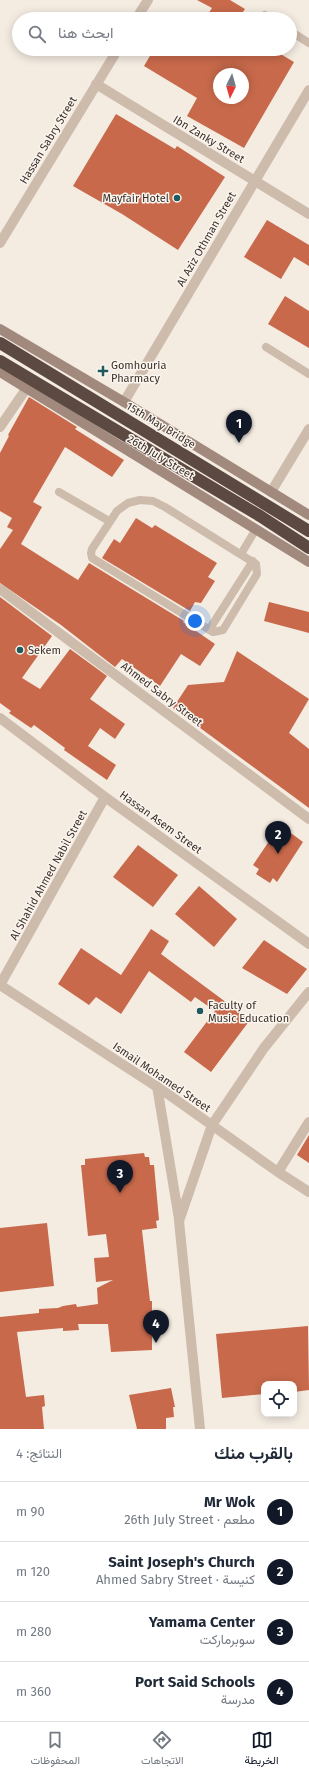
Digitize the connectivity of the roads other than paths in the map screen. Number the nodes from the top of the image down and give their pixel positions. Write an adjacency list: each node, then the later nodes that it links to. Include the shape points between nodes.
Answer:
1 (148, 0): 2 (street)
2 (140, 12)
3 (297, 35): 4 (lane)
4 (309, 43)
5 (114, 56): 6 (street, Hassan Sabry Street)
6 (96, 84): 8 (street, Ibn Zanky Street); 10 (street, Hassan Sabry Street)
7 (309, 90): 8 (street, Al Aziz Othman Street)
8 (254, 180): 9 (street, Ibn Zanky Street); 19 (street, Al Aziz Othman Street)
9 (309, 214)
10 (4, 227): 11 (street, Hassan Sabry Street)
11 (0, 243)
12 (0, 329): 19 (street)
13 (0, 343): 27 (highway, 15th May Bridge)
14 (266, 347): 17 (lane)
15 (0, 362): 28 (highway, via 260,516)
16 (0, 372): 18 (street, 26th July Street)
17 (309, 374)
18 (26, 389): 20 (street); 26 (street, 26th July Street)
19 (124, 402): 23 (street)
20 (0, 426)
21 (307, 436): 23 (street)
22 (59, 492): 25 (lane)
23 (271, 492): 24 (street)
24 (309, 515)
25 (109, 521): 29 (lane, via 128,503 140,500 154,501); 29 (lane, via 92,549 92,558 209,630 253,561)
26 (256, 529): 29 (lane); 30 (street, 26th July Street)
27 (309, 531)
28 (309, 548)
29 (241, 554)
30 (309, 562)
31 (0, 589): 34 (street, Ahmed Sabry Street)
32 (0, 718): 33 (street, Hassan Asem Street)
33 (105, 797): 35 (street, Hassan Asem Street); 36 (street, Al Shahid Ahmed Nabil Street)
34 (309, 819)
35 (309, 944)
36 (0, 985): 38 (street, Ismail Mohamed Street)
37 (309, 992): 40 (street, via 264,1048)
38 (161, 1089): 40 (street, Ismail Mohamed Street); 43 (street)
39 (309, 1122): 41 (street)
40 (212, 1124): 41 (street, Ismail Mohamed Street); 43 (street)
41 (278, 1172): 42 (street, Ismail Mohamed Street)
42 (309, 1192)
43 (179, 1221): 44 (street)
44 (200, 1429)

